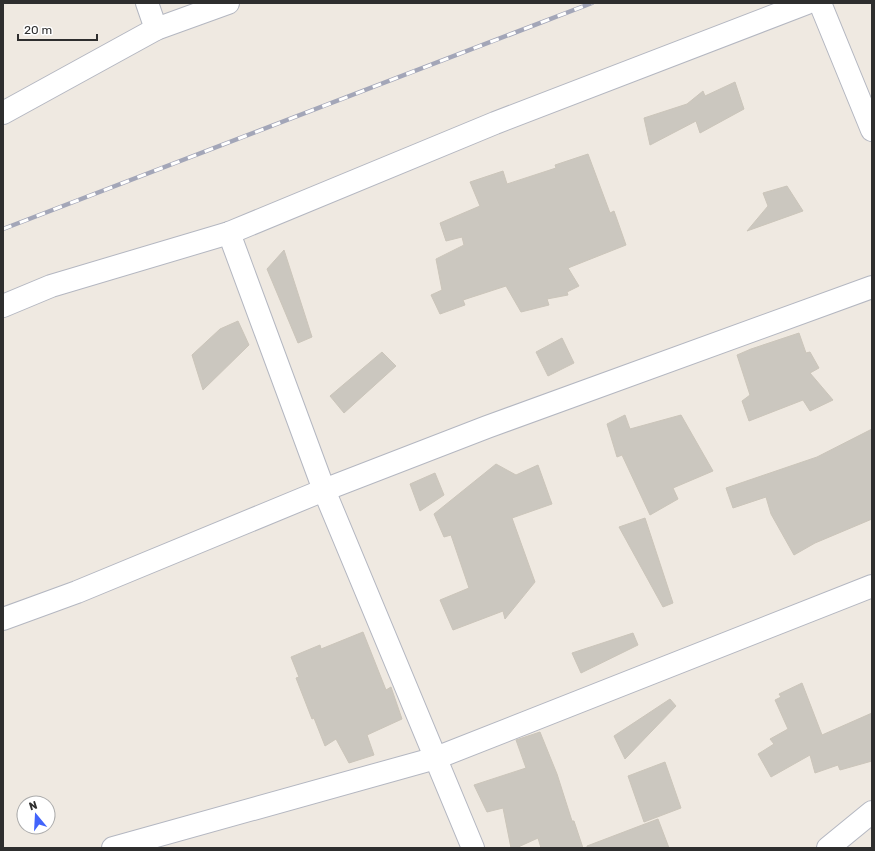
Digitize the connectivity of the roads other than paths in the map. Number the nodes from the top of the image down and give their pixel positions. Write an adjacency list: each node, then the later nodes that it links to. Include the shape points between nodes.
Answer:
1 (148, 3): 5 (street)
2 (228, 3): 5 (street)
3 (806, 3): 8 (street, via 495,123)
4 (820, 3): 7 (street)
5 (156, 29): 6 (street)
6 (3, 113)
7 (872, 130)
8 (229, 233): 10 (street, via 51,286); 11 (street)
9 (872, 287): 11 (street, via 487,427)
10 (3, 306)
11 (324, 490): 13 (street, via 77,592); 14 (street)
12 (872, 586): 14 (street)
13 (3, 619)
14 (436, 758): 16 (street); 17 (street)
15 (872, 812): 18 (street)
16 (113, 848)
17 (473, 848)
18 (828, 848)

